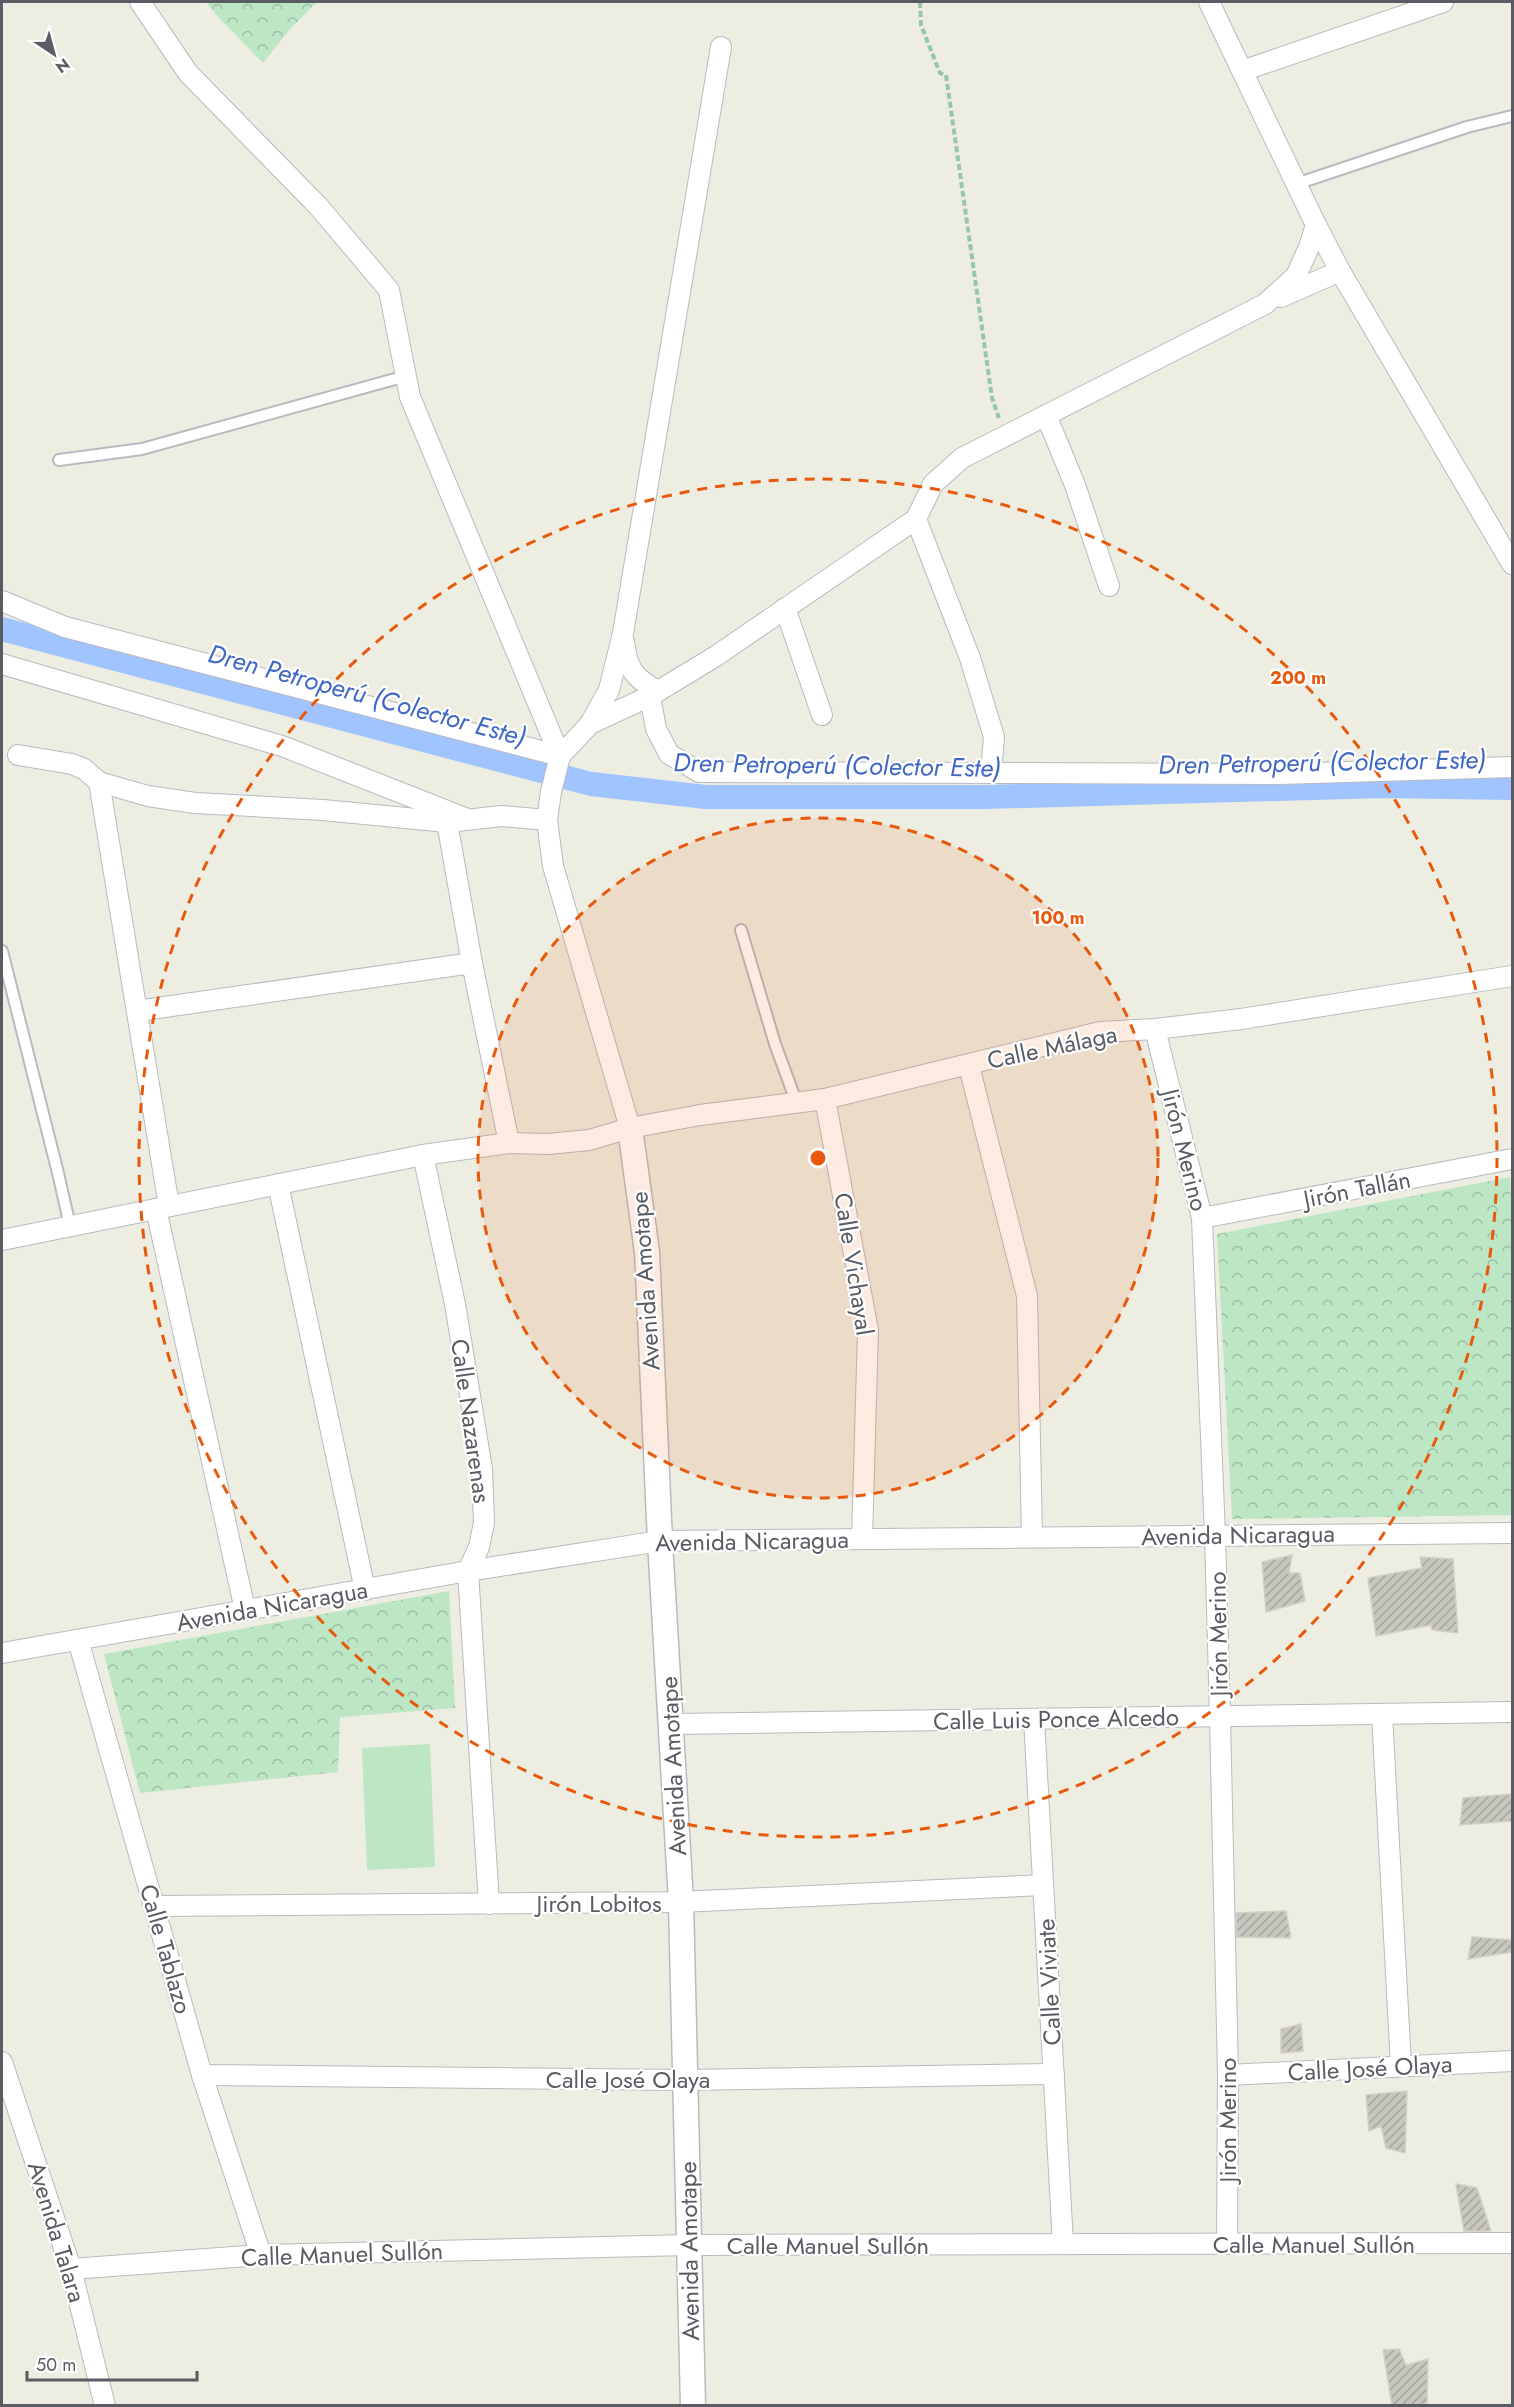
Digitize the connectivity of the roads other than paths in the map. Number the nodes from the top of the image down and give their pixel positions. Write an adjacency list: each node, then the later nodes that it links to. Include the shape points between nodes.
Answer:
1 (140, 2): 11 (street, via 188,73 319,207 389,290)
2 (1209, 2): 5 (street)
3 (1443, 2): 5 (street)
4 (721, 47): 19 (street)
5 (1242, 71): 7 (street)
6 (1512, 116): 7 (lane, via 1467,127)
7 (1296, 184): 8 (street)
8 (1316, 225): 9 (street); 10 (street, via 1296,276)
9 (1340, 271): 10 (street); 15 (street)
10 (1265, 304): 12 (street)
11 (406, 376): 13 (lane, via 142,449); 25 (street, via 410,397)
12 (1046, 415): 14 (street, via 962,458 933,484); 16 (street, via 1075,485)
13 (59, 460)
14 (916, 519): 18 (street); 27 (street, via 970,658 994,737)
15 (1512, 564)
16 (1109, 586)
17 (2, 601): 25 (street, via 65,627)
18 (785, 608): 21 (street); 22 (street)
19 (623, 633): 21 (street, via 626,661); 23 (street, via 609,690)
20 (2, 664): 29 (street, via 282,746)
21 (654, 694): 23 (street); 27 (street, via 656,729 669,754 699,772)
22 (822, 715)
23 (590, 724): 25 (street)
24 (18, 755): 28 (street, via 72,764)
25 (560, 756): 30 (street)
26 (1512, 767): 27 (street, via 1279,774)
27 (991, 773)
28 (99, 782): 31 (street, via 148,796 195,803); 36 (street)
29 (471, 820): 30 (street, via 502,816); 31 (street)
30 (547, 820): 41 (street, via 553,866)
31 (447, 822): 34 (street)
32 (741, 930): 40 (lane)
33 (2, 951): 48 (lane)
34 (472, 963): 36 (street); 42 (street)
35 (1512, 976): 37 (street, Calle Málaga)
36 (137, 1011): 46 (street)
37 (1155, 1029): 38 (street, Calle Málaga, via 1100,1032); 47 (street, Jirón Merino)
38 (969, 1066): 39 (street, Calle Málaga); 52 (street, via 1027,1296)
39 (825, 1099): 40 (street, Calle Málaga); 53 (street, Calle Vichayal, via 868,1330)
40 (796, 1101): 41 (street, Calle Málaga)
41 (630, 1128): 42 (street, Calle Málaga, via 589,1140); 54 (street, Avenida Amotape, via 647,1252)
42 (509, 1143): 43 (street, Calle Málaga)
43 (423, 1155): 45 (street, Calle Málaga); 55 (street, Calle Nazarenas, via 455,1304 482,1469 484,1523)
44 (1512, 1159): 47 (street, Jirón Tallán)
45 (278, 1184): 46 (street, Calle Málaga); 56 (street)
46 (162, 1208): 48 (street, Calle Málaga); 57 (street)
47 (1202, 1218): 51 (street, Jirón Merino)
48 (70, 1226): 49 (street, Calle Málaga)
49 (2, 1240)
50 (1512, 1533): 51 (street, Avenida Nicaragua)
51 (1215, 1535): 52 (street, Avenida Nicaragua); 62 (street, Jirón Merino)
52 (1032, 1537): 53 (street, Avenida Nicaragua)
53 (862, 1539): 54 (street, Avenida Nicaragua)
54 (660, 1541): 55 (street, Avenida Nicaragua); 64 (street, Avenida Amotape)
55 (468, 1571): 56 (street, Avenida Nicaragua); 67 (street, Calle Nazarenas)
56 (364, 1590): 57 (street, Avenida Nicaragua)
57 (245, 1610): 58 (street, Avenida Nicaragua)
58 (78, 1640): 59 (street, Avenida Nicaragua); 68 (street, Calle Tablazo)
59 (2, 1653)
60 (1512, 1712): 61 (street, Calle Luis Ponce Alcedo)
61 (1382, 1714): 62 (street, Calle Luis Ponce Alcedo); 71 (street)
62 (1220, 1717): 63 (street, Calle Luis Ponce Alcedo); 74 (street, Jirón Merino)
63 (1034, 1719): 64 (street, Calle Luis Ponce Alcedo); 65 (street, Calle Viviate)
64 (671, 1724): 66 (street, Avenida Amotape)
65 (1043, 1886): 66 (street, Jirón Lobitos); 72 (street, Calle Viviate)
66 (681, 1902): 67 (street, Jirón Lobitos); 75 (street, Avenida Amotape)
67 (489, 1904): 68 (street, Jirón Lobitos)
68 (154, 1906): 73 (street, Calle Tablazo)
69 (1512, 2061): 71 (street, Calle José Olaya)
70 (2, 2062): 76 (street, Avenida Talara)
71 (1401, 2066): 74 (street, Calle José Olaya)
72 (1054, 2074): 75 (street, Calle José Olaya); 78 (street, Calle Viviate)
73 (201, 2075): 75 (street, Calle José Olaya); 81 (street, Calle Tablazo)
74 (1228, 2075): 79 (street, Jirón Merino)
75 (685, 2080): 80 (street, Avenida Amotape)
76 (5, 2081): 82 (street, Avenida Talara)
77 (1512, 2243): 79 (street, Calle Manuel Sullón)
78 (1063, 2244): 79 (street, Calle Manuel Sullón); 80 (street, Calle Manuel Sullón)
79 (1227, 2244)
80 (689, 2245): 81 (street, Calle Manuel Sullón); 84 (street, Avenida Amotape)
81 (261, 2255): 82 (street, Calle Manuel Sullón)
82 (71, 2270): 83 (street, Avenida Talara)
83 (105, 2406)
84 (693, 2406)

